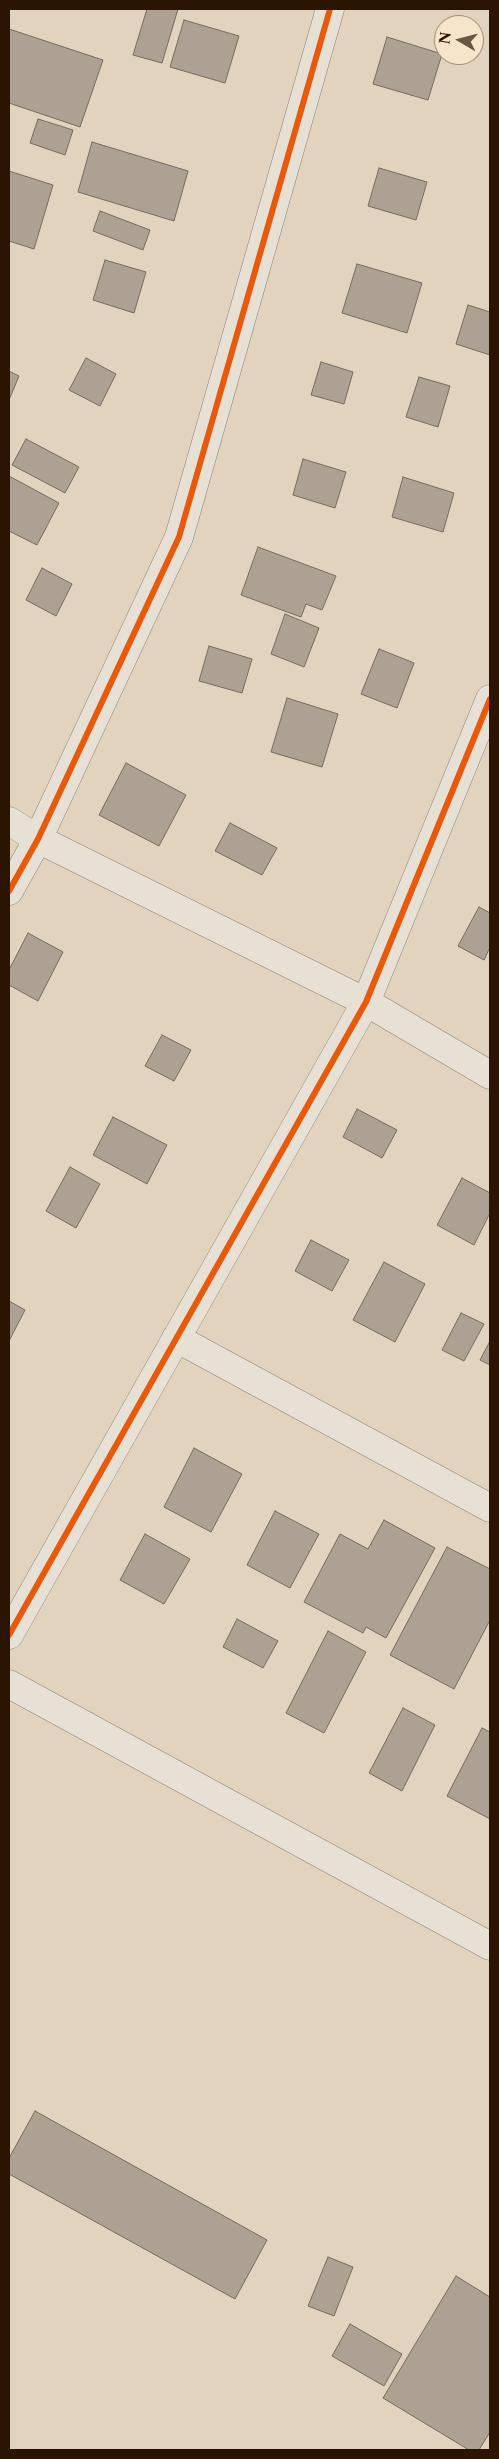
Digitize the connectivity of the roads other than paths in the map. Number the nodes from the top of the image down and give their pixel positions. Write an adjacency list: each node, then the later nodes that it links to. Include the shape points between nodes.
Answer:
1 (330, 9): 4 (street, via 179,537)
2 (490, 699): 6 (street)
3 (9, 821): 4 (street)
4 (38, 839): 5 (street); 6 (street)
5 (9, 892)
6 (366, 1002): 7 (street); 8 (street)
7 (490, 1075)
8 (176, 1338): 9 (street); 10 (street)
9 (490, 1508)
10 (9, 1635)
11 (9, 1684): 12 (street)
12 (490, 1946)

